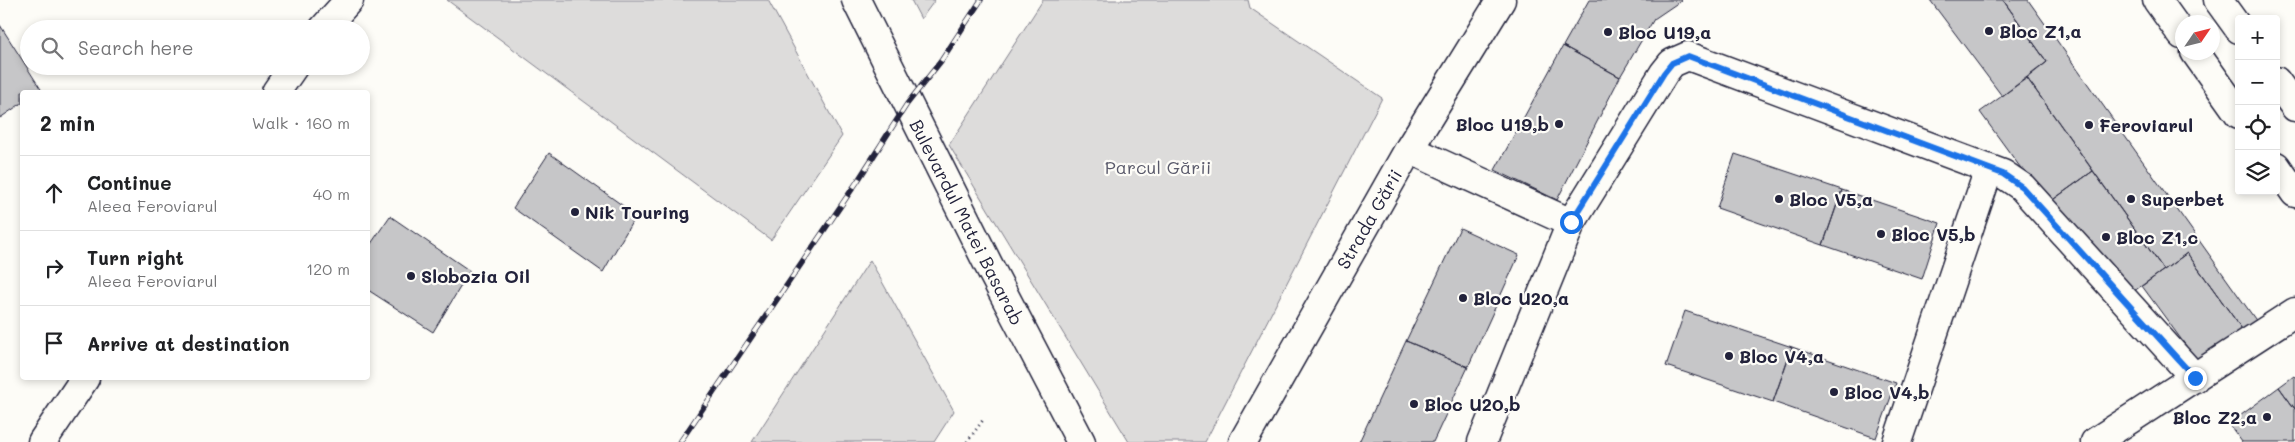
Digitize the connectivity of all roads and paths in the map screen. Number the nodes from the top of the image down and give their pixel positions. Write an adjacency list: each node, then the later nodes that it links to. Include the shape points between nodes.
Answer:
1 (322, 0): 8 (main road)
2 (349, 0): 9 (main road)
3 (856, 0): 14 (main road, Bulevardul Matei Basarab)
4 (865, 0): 14 (main road)
5 (1501, 0): 19 (main road, Strada Gării)
6 (2157, 0): 11 (main road)
7 (2218, 0): 10 (main road)
8 (315, 20)
9 (331, 20)
10 (2235, 23)
11 (2175, 25)
12 (2201, 60): 18 (main road)
13 (288, 75): 16 (main road)
14 (896, 79): 30 (main road, Bulevardul Matei Basarab)
15 (2280, 86): 17 (main road)
16 (277, 90)
17 (2295, 107)
18 (2235, 108)
19 (1409, 149): 23 (main road); 31 (main road, Strada Gării)
20 (1989, 170): 23 (main road, via 1688,56 1672,63 1664,73); 25 (main road, via 2003,174 2022,187); 33 (main road)
21 (2280, 171): 22 (main road)
22 (2295, 192)
23 (1571, 222): 32 (main road)
24 (2295, 312): 25 (main road)
25 (2195, 378): 34 (main road)
26 (84, 380): 28 (main road)
27 (983, 420): 29 (path)
28 (42, 442)
29 (968, 442)
30 (1081, 442)
31 (1243, 442)
32 (1482, 442)
33 (1897, 442)
34 (2095, 442)

